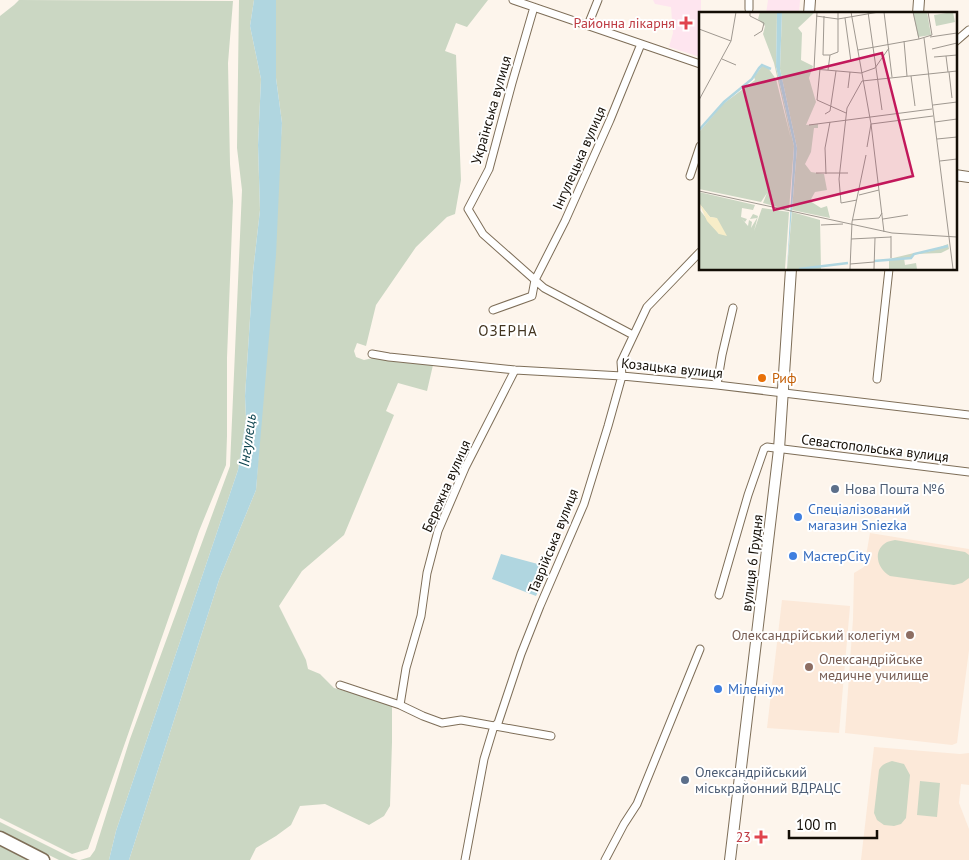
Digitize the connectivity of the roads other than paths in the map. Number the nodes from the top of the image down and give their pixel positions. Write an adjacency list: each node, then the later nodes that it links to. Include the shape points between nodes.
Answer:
1 (514, 0): 4 (street)
2 (598, 0): 6 (street)
3 (749, 0): 5 (street)
4 (534, 7): 6 (street); 18 (street, Українська вулиця, via 489,169 468,209 483,234)
5 (749, 9)
6 (588, 26): 9 (street)
7 (969, 30): 8 (street)
8 (956, 41)
9 (641, 44): 10 (street); 18 (street, Інгулецька вулиця, via 610,120)
10 (699, 64)
11 (699, 149): 13 (street)
12 (956, 175): 14 (street)
13 (690, 176)
14 (969, 177)
15 (699, 253): 21 (street, Таврійська вулиця, via 647,307)
16 (791, 270): 27 (street, вулиця 6 Грудня)
17 (889, 270): 25 (street)
18 (535, 280): 20 (street, via 532,296); 21 (street, Українська вулиця, via 544,288)
19 (733, 308): 26 (street)
20 (492, 310)
21 (633, 335): 24 (street, Таврійська вулиця, via 621,362)
22 (372, 354): 23 (street, Козацька вулиця)
23 (515, 370): 24 (street, Козацька вулиця); 34 (street, Бережна вулиця, via 438,531 427,573 422,616 406,668)
24 (622, 376): 26 (street, Козацька вулиця); 35 (street, Таврійська вулиця, via 584,504 518,661 498,723)
25 (878, 379)
26 (717, 385): 27 (street, Козацька вулиця)
27 (783, 393): 28 (street, Козацька вулиця); 29 (street, вулиця 6 Грудня)
28 (969, 415)
29 (779, 449): 30 (street, Севастопольська вулиця); 31 (street, вулиця 6 Грудня, via 764,449); 41 (street, вулиця 6 Грудня)
30 (969, 472)
31 (719, 595)
32 (700, 649): 40 (street, via 638,804)
33 (340, 685): 34 (street)
34 (400, 705): 35 (street, via 442,723 461,720)
35 (494, 726): 36 (street); 39 (street, Таврійська вулиця, via 484,759)
36 (551, 736)
37 (0, 838): 38 (highway)
38 (43, 860)
39 (464, 860)
40 (605, 860)
41 (730, 860)

